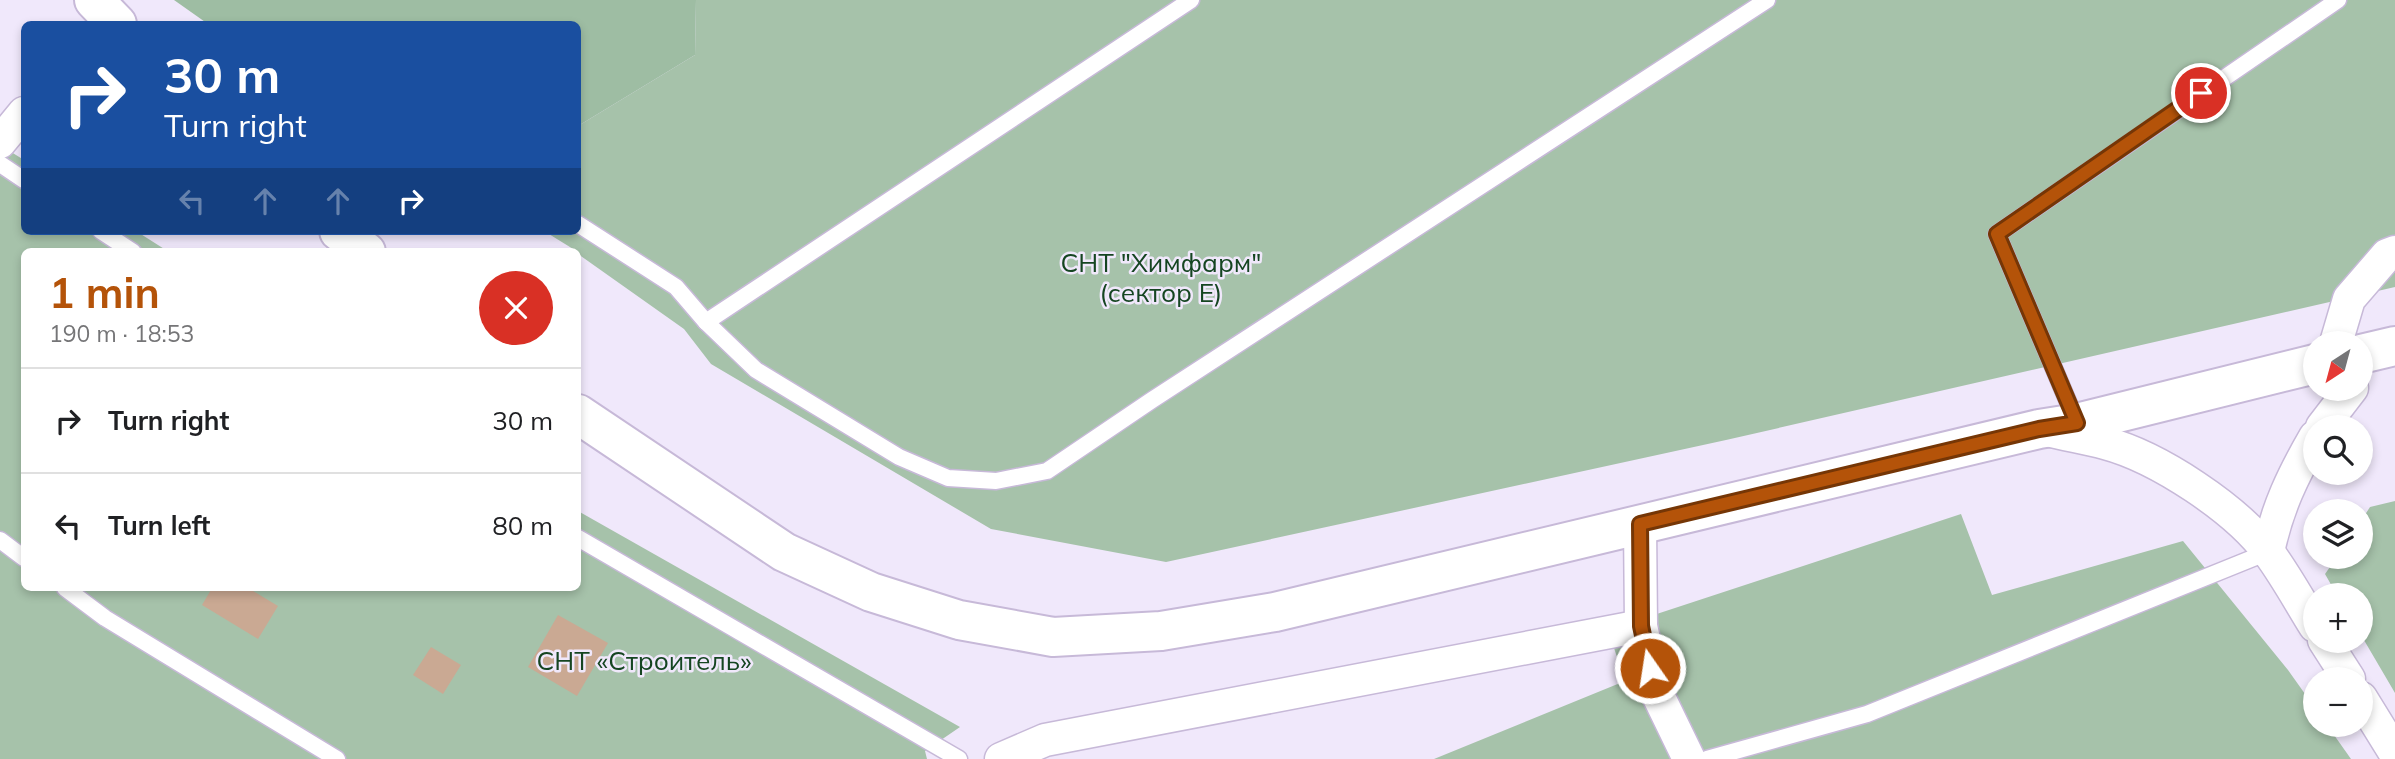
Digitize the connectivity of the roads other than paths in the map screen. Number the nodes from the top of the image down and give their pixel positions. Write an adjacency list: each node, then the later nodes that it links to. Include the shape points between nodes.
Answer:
1 (1191, 0): 14 (lane)
2 (1768, 0): 14 (lane, via 1047,471 996,481 948,478 899,457 755,370)
3 (2338, 0): 23 (lane, via 1997,234)
4 (21, 117): 5 (street)
5 (0, 142)
6 (0, 164): 7 (lane)
7 (21, 178)
8 (581, 226): 14 (lane, via 676,287)
9 (107, 235): 11 (lane)
10 (344, 235): 12 (main road)
11 (127, 248)
12 (361, 248)
13 (2395, 252): 15 (street, via 2387,255 2348,299)
14 (706, 322)
15 (2339, 331)
16 (2395, 348): 17 (main road); 19 (street)
17 (2373, 352)
18 (2303, 367): 23 (main road)
19 (2373, 368)
20 (2342, 401): 21 (street)
21 (2331, 415)
22 (581, 416): 26 (main road, via 797,558 870,592 959,620 1054,638 1161,631 1275,612)
23 (2077, 423): 24 (main road)
24 (2039, 429): 26 (main road); 29 (street, via 2107,443 2157,464 2238,520)
25 (2303, 458): 29 (street, via 2274,522)
26 (1640, 524): 33 (street)
27 (0, 540): 30 (lane)
28 (581, 540): 37 (lane)
29 (2268, 552): 32 (street); 40 (lane, via 1867,715)
30 (21, 556)
31 (69, 591): 36 (lane, via 105,618)
32 (2303, 607)
33 (1641, 626): 38 (street, via 1045,740); 39 (street, via 1655,689)
34 (2373, 717): 35 (street)
35 (2395, 752)
36 (337, 759)
37 (959, 759)
38 (1001, 759)
39 (1689, 759)
40 (1707, 759)

